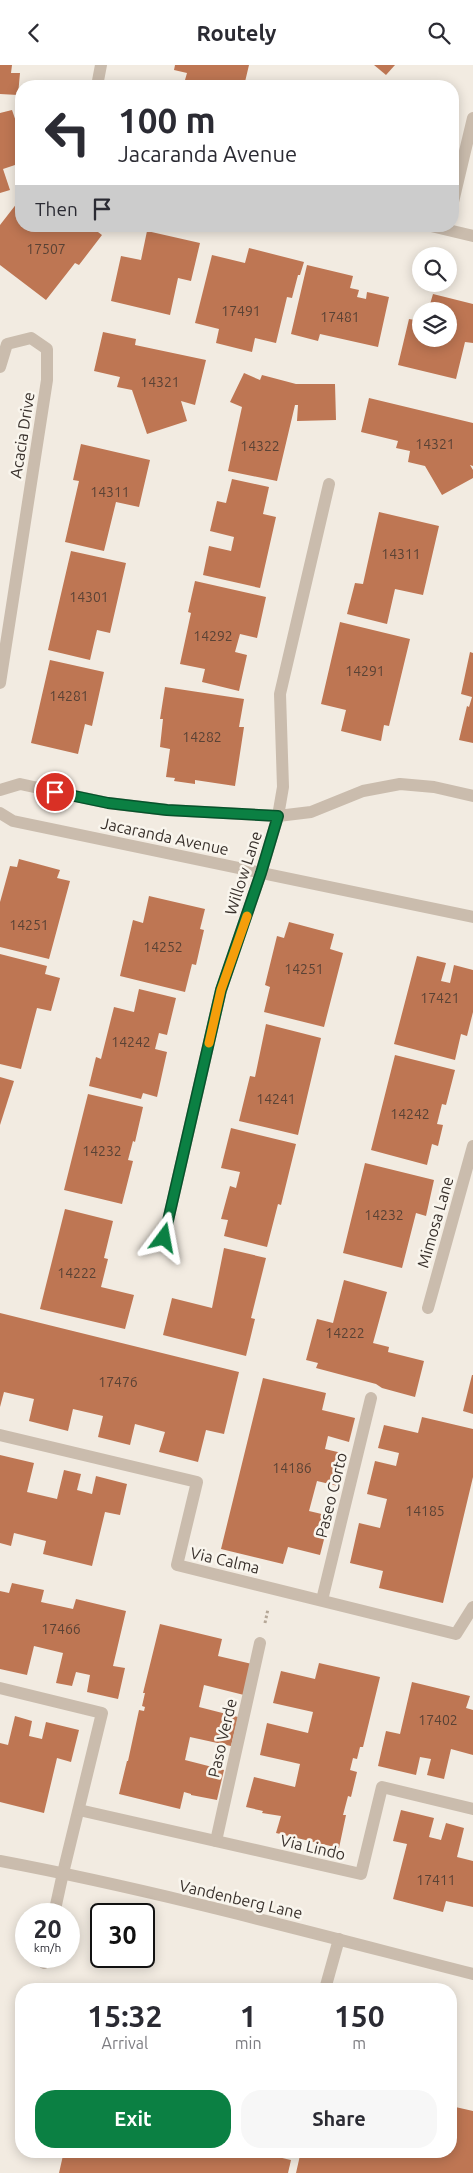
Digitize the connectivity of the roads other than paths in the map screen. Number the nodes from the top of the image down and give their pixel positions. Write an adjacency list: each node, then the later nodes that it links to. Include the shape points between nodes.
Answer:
1 (102, 65): 2 (street)
2 (98, 80)
3 (473, 118): 4 (street)
4 (459, 177)
5 (459, 232): 6 (street)
6 (473, 236)
7 (0, 367): 9 (street, Acacia Drive, via 6,344 31,338 47,349 47,380)
8 (329, 484): 13 (street, Willow Lane, via 280,694 283,787)
9 (0, 683)
10 (0, 790): 13 (street, Jacaranda Avenue, via 20,784 108,803)
11 (473, 796): 13 (street, Jacaranda Avenue, via 434,787 400,784 363,791 311,812)
12 (0, 813): 14 (street, Jacaranda Avenue, via 13,821)
13 (278, 816): 14 (street, Willow Lane)
14 (261, 873): 15 (street, Jacaranda Avenue); 17 (street, Willow Lane, via 221,990)
15 (473, 917)
16 (473, 1146): 18 (street, Mimosa Lane)
17 (164, 1238)
18 (428, 1308)
19 (371, 1398): 21 (street, Paseo Corto)
20 (0, 1435): 21 (street, Via Calma, via 197,1482 177,1565)
21 (322, 1600): 22 (street, Via Calma, via 456,1634)
22 (473, 1607)
23 (260, 1643): 27 (street, Paso Verde)
24 (0, 1688): 26 (street, via 102,1713)
25 (473, 1809): 27 (street, Via Lindo, via 382,1787 361,1874)
26 (79, 1810): 27 (street, Via Lindo); 29 (street)
27 (216, 1841)
28 (0, 1861): 29 (street, Vandenberg Lane)
29 (63, 1873): 30 (street); 31 (street, Vandenberg Lane)
30 (56, 1903)
31 (339, 1939): 32 (street, Vandenberg Lane); 33 (street)
32 (473, 1974)
33 (328, 1983)

